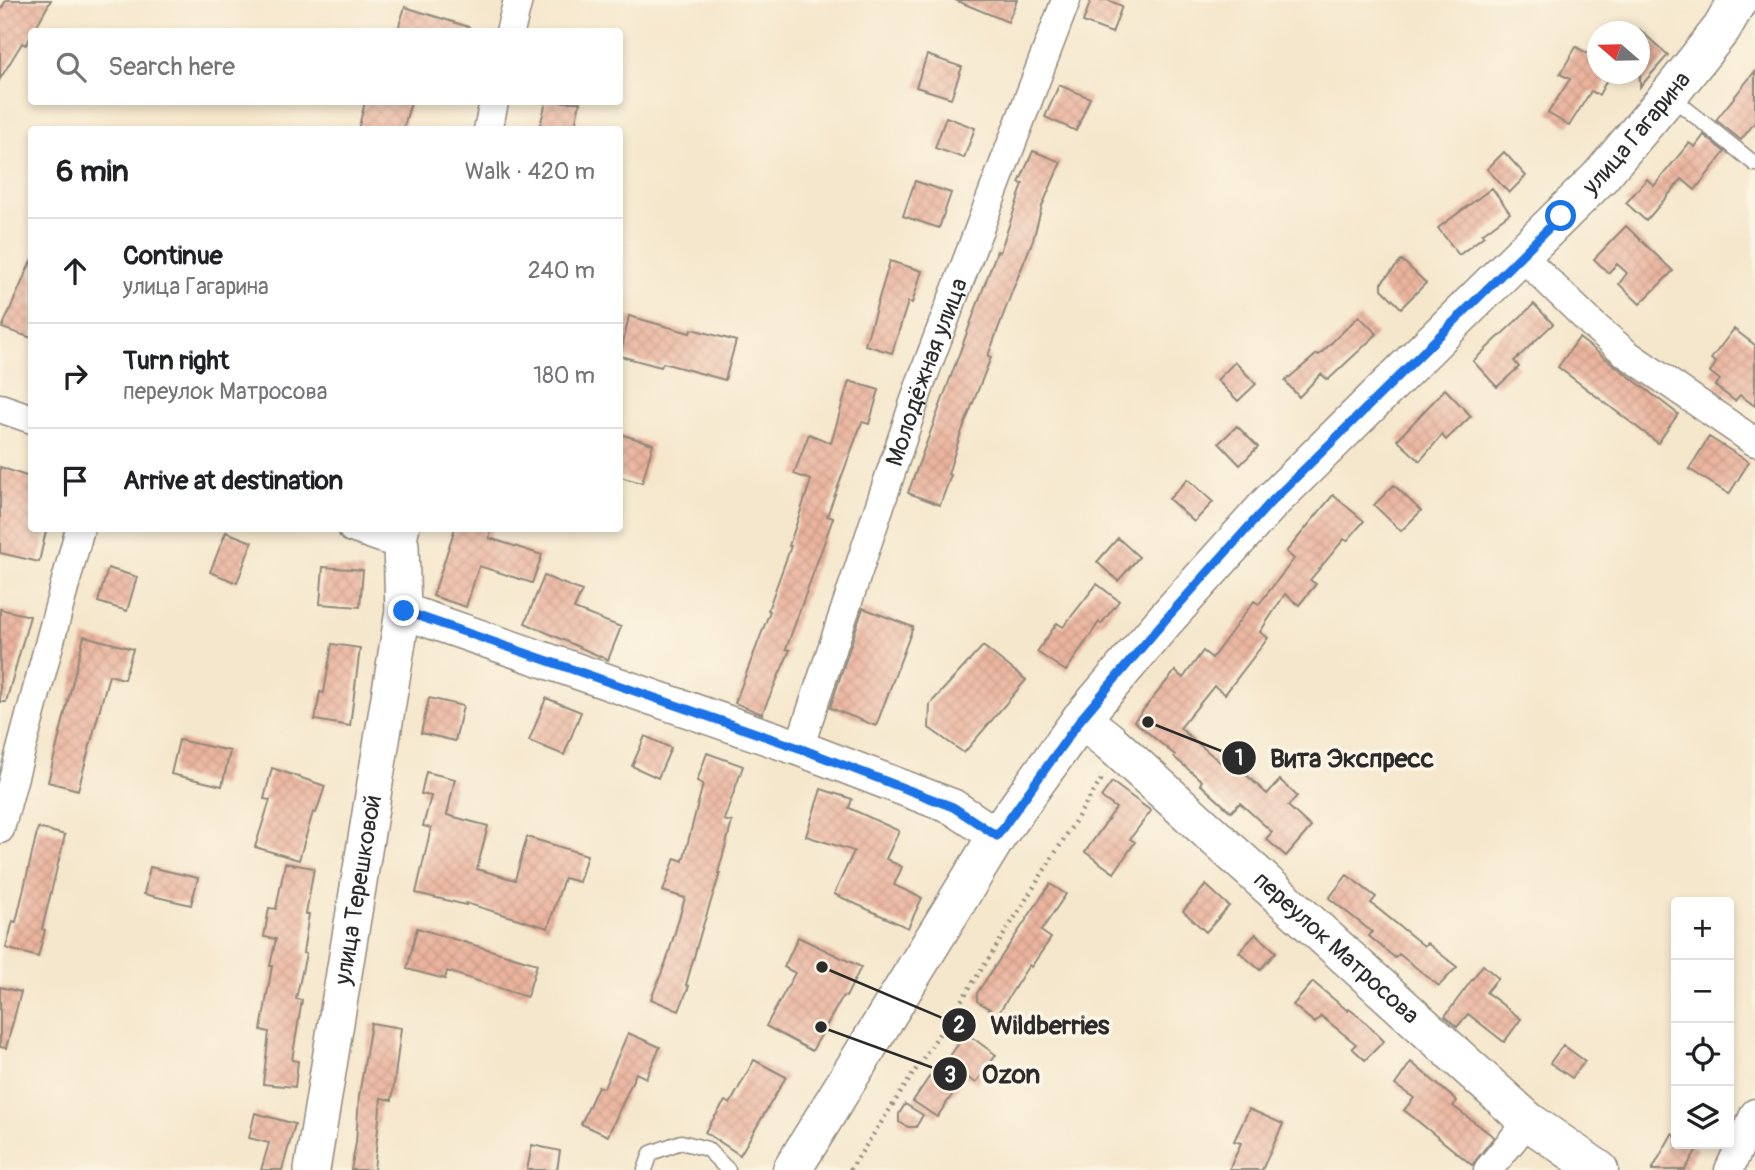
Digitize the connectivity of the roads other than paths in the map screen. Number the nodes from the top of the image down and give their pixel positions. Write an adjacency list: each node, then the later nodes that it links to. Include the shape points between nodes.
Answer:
1 (518, 0): 4 (street)
2 (1066, 0): 18 (street, Молодёжная улица, via 921,382)
3 (1738, 0): 5 (main road, улица Гагарина, via 1722,28)
4 (511, 28)
5 (1669, 95): 8 (lane); 9 (main road, улица Гагарина, via 1600,177)
6 (493, 105): 7 (street)
7 (489, 126)
8 (1755, 164)
9 (1521, 256): 12 (street, via 1627,354); 17 (main road, улица Гагарина, via 1270,503)
10 (0, 408): 11 (street)
11 (28, 418)
12 (1755, 442)
13 (79, 532): 19 (street)
14 (375, 532): 15 (street)
15 (403, 537): 16 (street)
16 (404, 611): 18 (street); 23 (street, улица Терешковой)
17 (1081, 719): 20 (main road, улица Гагарина); 22 (main road, переулок Матросова)
18 (799, 748): 20 (street, via 953,807)
19 (0, 829)
20 (997, 836): 26 (main road, улица Гагарина)
21 (1755, 1112): 29 (street)
22 (1528, 1121): 27 (street); 28 (main road, переулок Матросова)
23 (312, 1170)
24 (645, 1170): 25 (lane, via 651,1153 681,1142 707,1149)
25 (728, 1170)
26 (792, 1170)
27 (1488, 1170)
28 (1599, 1170)
29 (1729, 1170)

